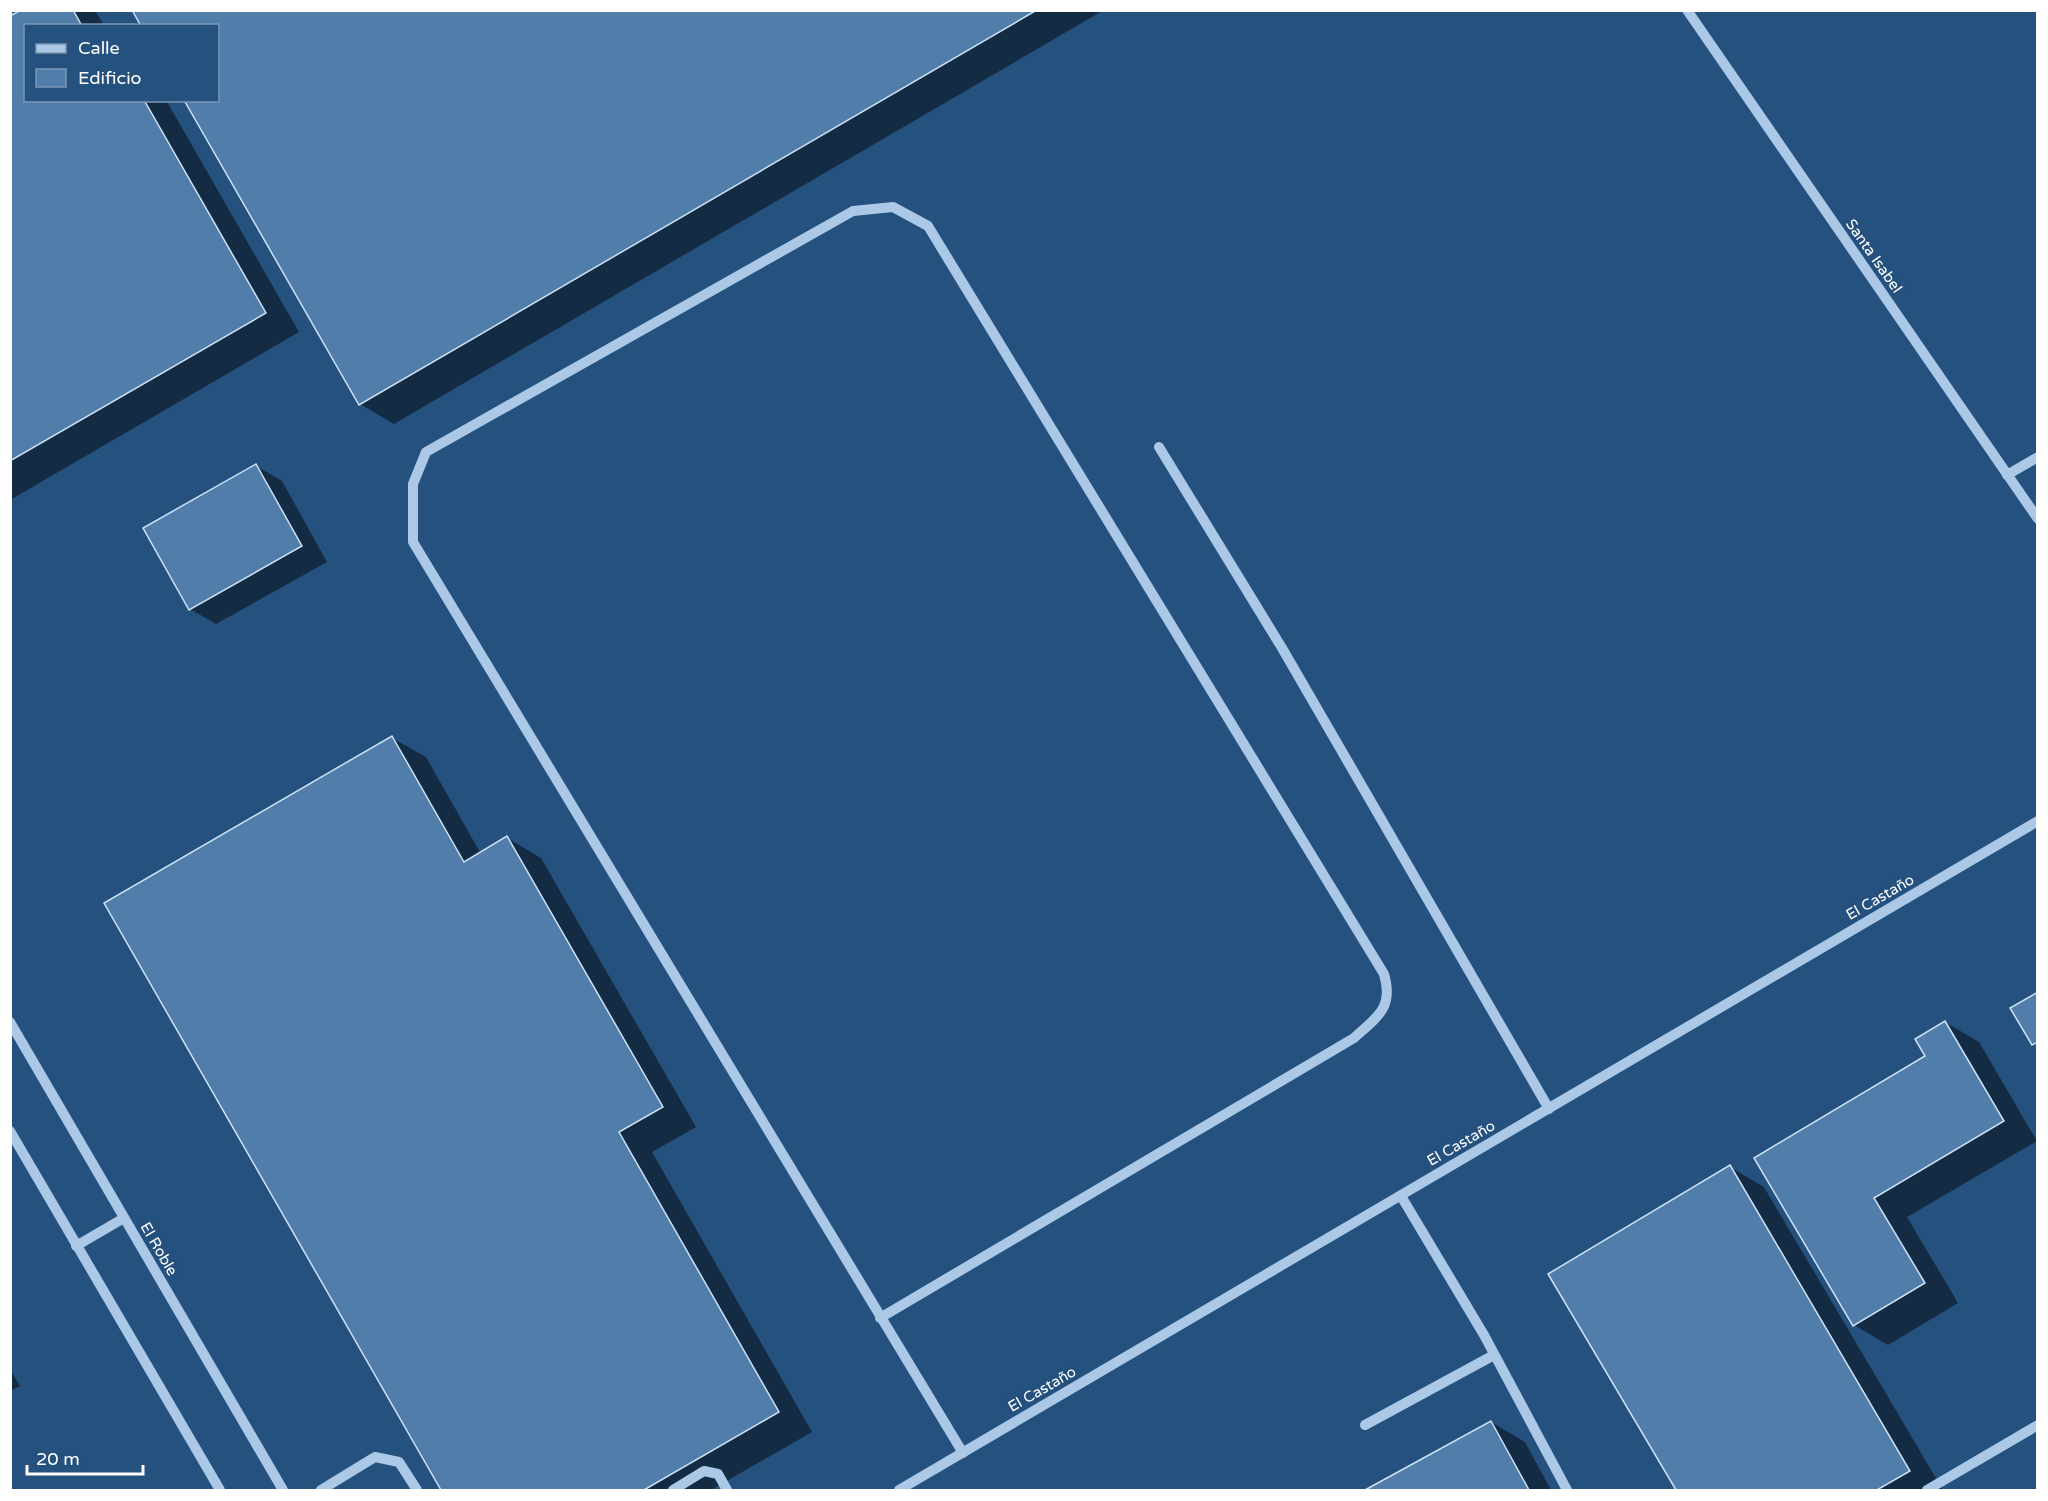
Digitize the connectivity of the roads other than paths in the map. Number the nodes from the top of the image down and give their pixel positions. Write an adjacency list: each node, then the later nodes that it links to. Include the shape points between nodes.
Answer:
1 (1687, 10): 4 (street, Santa Isabel)
2 (1159, 447): 8 (street, via 1282,648)
3 (2037, 457): 4 (street)
4 (2007, 475): 5 (street, Santa Isabel)
5 (2037, 519)
6 (2037, 821): 8 (street, El Castaño)
7 (10, 1022): 11 (street, El Roble)
8 (1549, 1109): 10 (street, El Castaño)
9 (10, 1131): 12 (street)
10 (1401, 1196): 14 (street); 17 (street, El Castaño)
11 (124, 1218): 12 (street); 19 (street, El Roble)
12 (76, 1246): 18 (street)
13 (880, 1318): 13 (street, via 1354,1038 1380,1015 1389,991 1384,974 928,226 893,207 853,211 426,452 413,484 413,542); 17 (street)
14 (1494, 1355): 15 (street); 25 (street)
15 (1365, 1425)
16 (2037, 1425): 26 (street)
17 (963, 1453): 24 (street, El Castaño)
18 (220, 1491)
19 (283, 1491)
20 (321, 1491): 21 (street, via 375,1457 399,1462)
21 (417, 1491)
22 (673, 1491): 23 (street, via 704,1472 718,1474)
23 (727, 1491)
24 (899, 1491)
25 (1567, 1491)
26 (1927, 1491)

